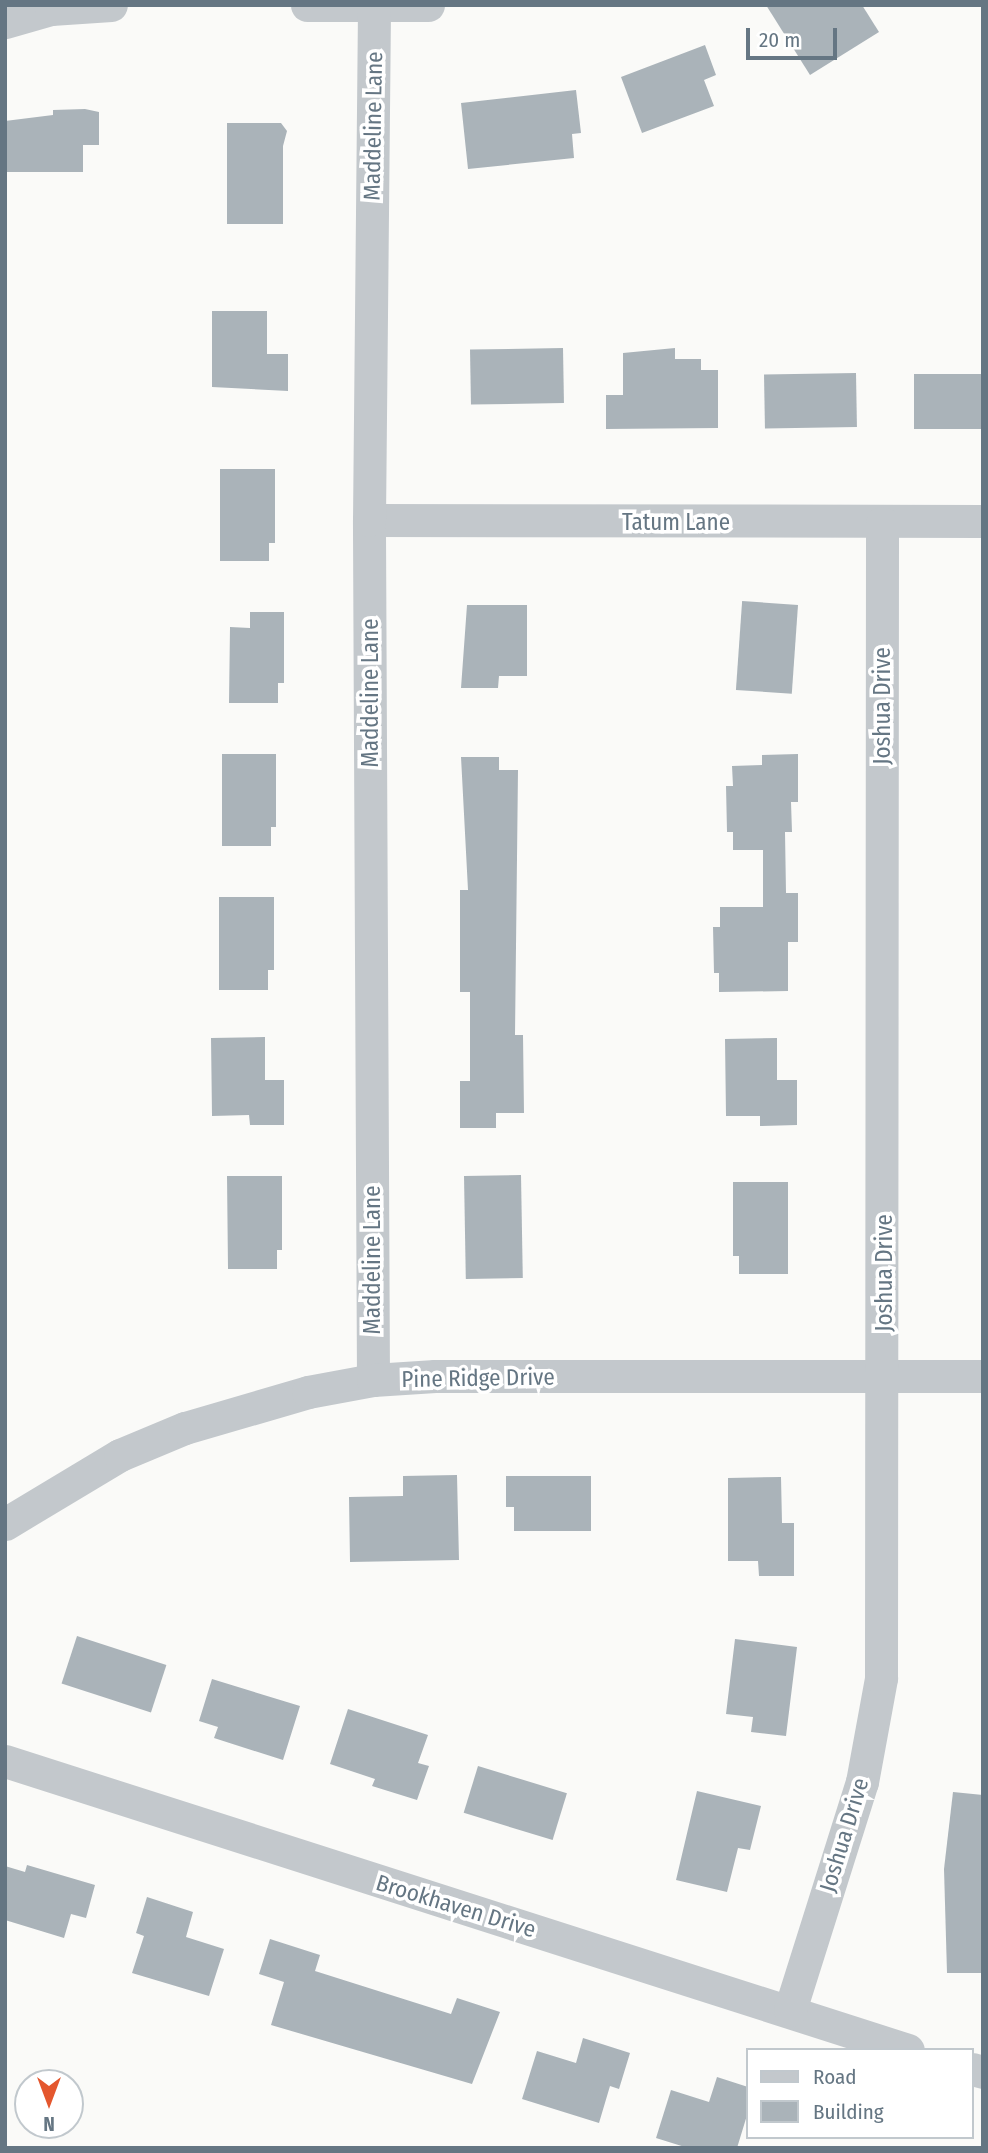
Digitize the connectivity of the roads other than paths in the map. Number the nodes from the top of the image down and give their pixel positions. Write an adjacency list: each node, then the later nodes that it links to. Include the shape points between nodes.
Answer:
1 (111, 5): 5 (street, via 51,9)
2 (307, 5): 4 (street)
3 (428, 5): 4 (street)
4 (374, 6): 6 (street, Maddeline Lane)
5 (5, 22)
6 (369, 520): 8 (street, Tatum Lane); 11 (street, Maddeline Lane)
7 (983, 521): 8 (street, Tatum Lane)
8 (882, 523): 9 (street, Joshua Drive)
9 (884, 1376): 10 (street, Pine Ridge Drive); 11 (street, Pine Ridge Drive, via 435,1376); 14 (street, Joshua Drive, via 878,1708 862,1782)
10 (983, 1376)
11 (373, 1380): 12 (street, Pine Ridge Drive, via 308,1392 185,1428 107,1461)
12 (5, 1524)
13 (5, 1761): 14 (street, Brookhaven Drive)
14 (790, 2010): 15 (street, Brookhaven Drive)
15 (902, 2048)

